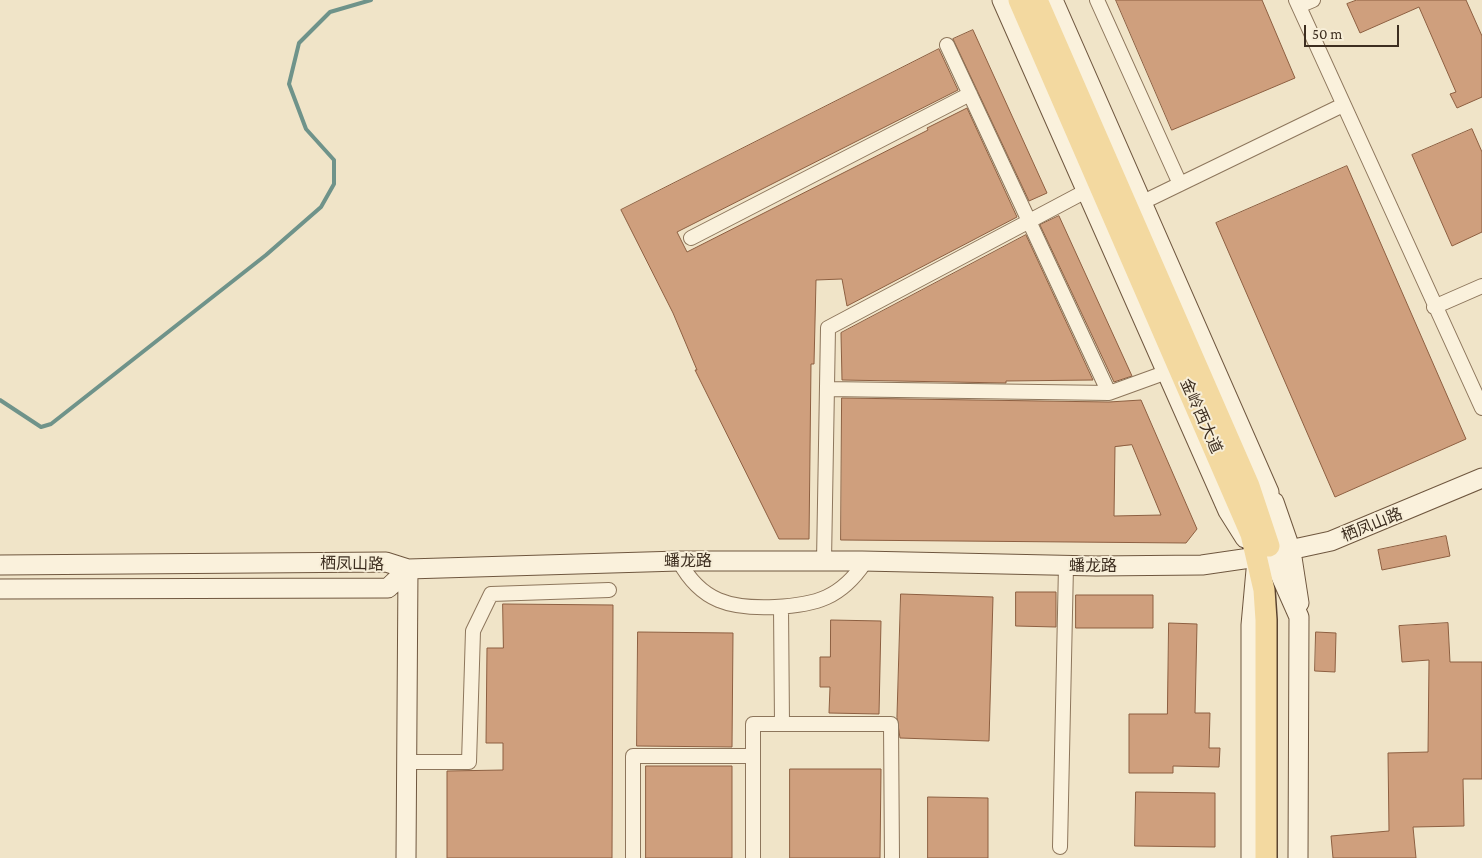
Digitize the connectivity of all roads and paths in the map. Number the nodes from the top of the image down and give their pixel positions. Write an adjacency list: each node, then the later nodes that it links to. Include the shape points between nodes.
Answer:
1 (1002, 0): 12 (street)
2 (1019, 0): 23 (main road, 金岭西大道, via 1251,534)
3 (1037, 0): 23 (main road, 金岭西大道, via 1249,486 1265,530)
4 (1052, 0): 13 (street)
5 (1097, 0): 11 (street)
6 (1313, 0): 7 (street)
7 (1298, 3): 10 (street)
8 (947, 45): 9 (street)
9 (970, 94): 14 (street); 15 (street)
10 (1343, 106): 11 (street); 17 (street)
11 (1180, 184): 13 (street)
12 (1086, 191): 14 (street); 18 (street)
13 (1141, 203): 23 (street, via 1269,492)
14 (1030, 221): 19 (street, via 828,328); 20 (street)
15 (691, 238)
16 (1482, 286): 17 (street)
17 (1434, 307): 21 (street)
18 (1167, 372): 20 (street); 23 (street, via 1228,511)
19 (827, 389): 20 (street); 25 (street)
20 (1109, 393)
21 (1482, 408)
22 (1482, 478): 23 (street, 栖凤山路, via 1331,541)
23 (1266, 555): 28 (street, 蟠龙路, via 1202,565); 41 (street, via 1251,625); 42 (main road, 金岭西大道); 43 (main road, 金岭西大道, via 1278,591 1281,619); 44 (street, via 1299,617)
24 (679, 561): 25 (street, 蟠龙路); 29 (street, 蟠龙路); 32 (street, via 699,588 717,600 750,608)
25 (824, 561): 26 (street, 蟠龙路)
26 (865, 562): 28 (street, 蟠龙路); 32 (street, via 849,582 828,597 805,605)
27 (0, 564): 29 (street, 栖凤山路, via 386,562)
28 (1066, 566): 36 (street)
29 (408, 569): 30 (street, 栖凤山路, via 388,588); 35 (street)
30 (0, 589)
31 (609, 590): 35 (street, via 491,594 473,631 469,762)
32 (781, 607): 33 (street)
33 (782, 724): 34 (street, via 752,724); 40 (street, via 891,724)
34 (752, 756): 38 (street, via 633,756); 39 (street)
35 (407, 762): 37 (street)
36 (1060, 847)
37 (406, 858)
38 (633, 858)
39 (753, 858)
40 (892, 858)
41 (1251, 858)
42 (1266, 858)
43 (1280, 858)
44 (1298, 858)

